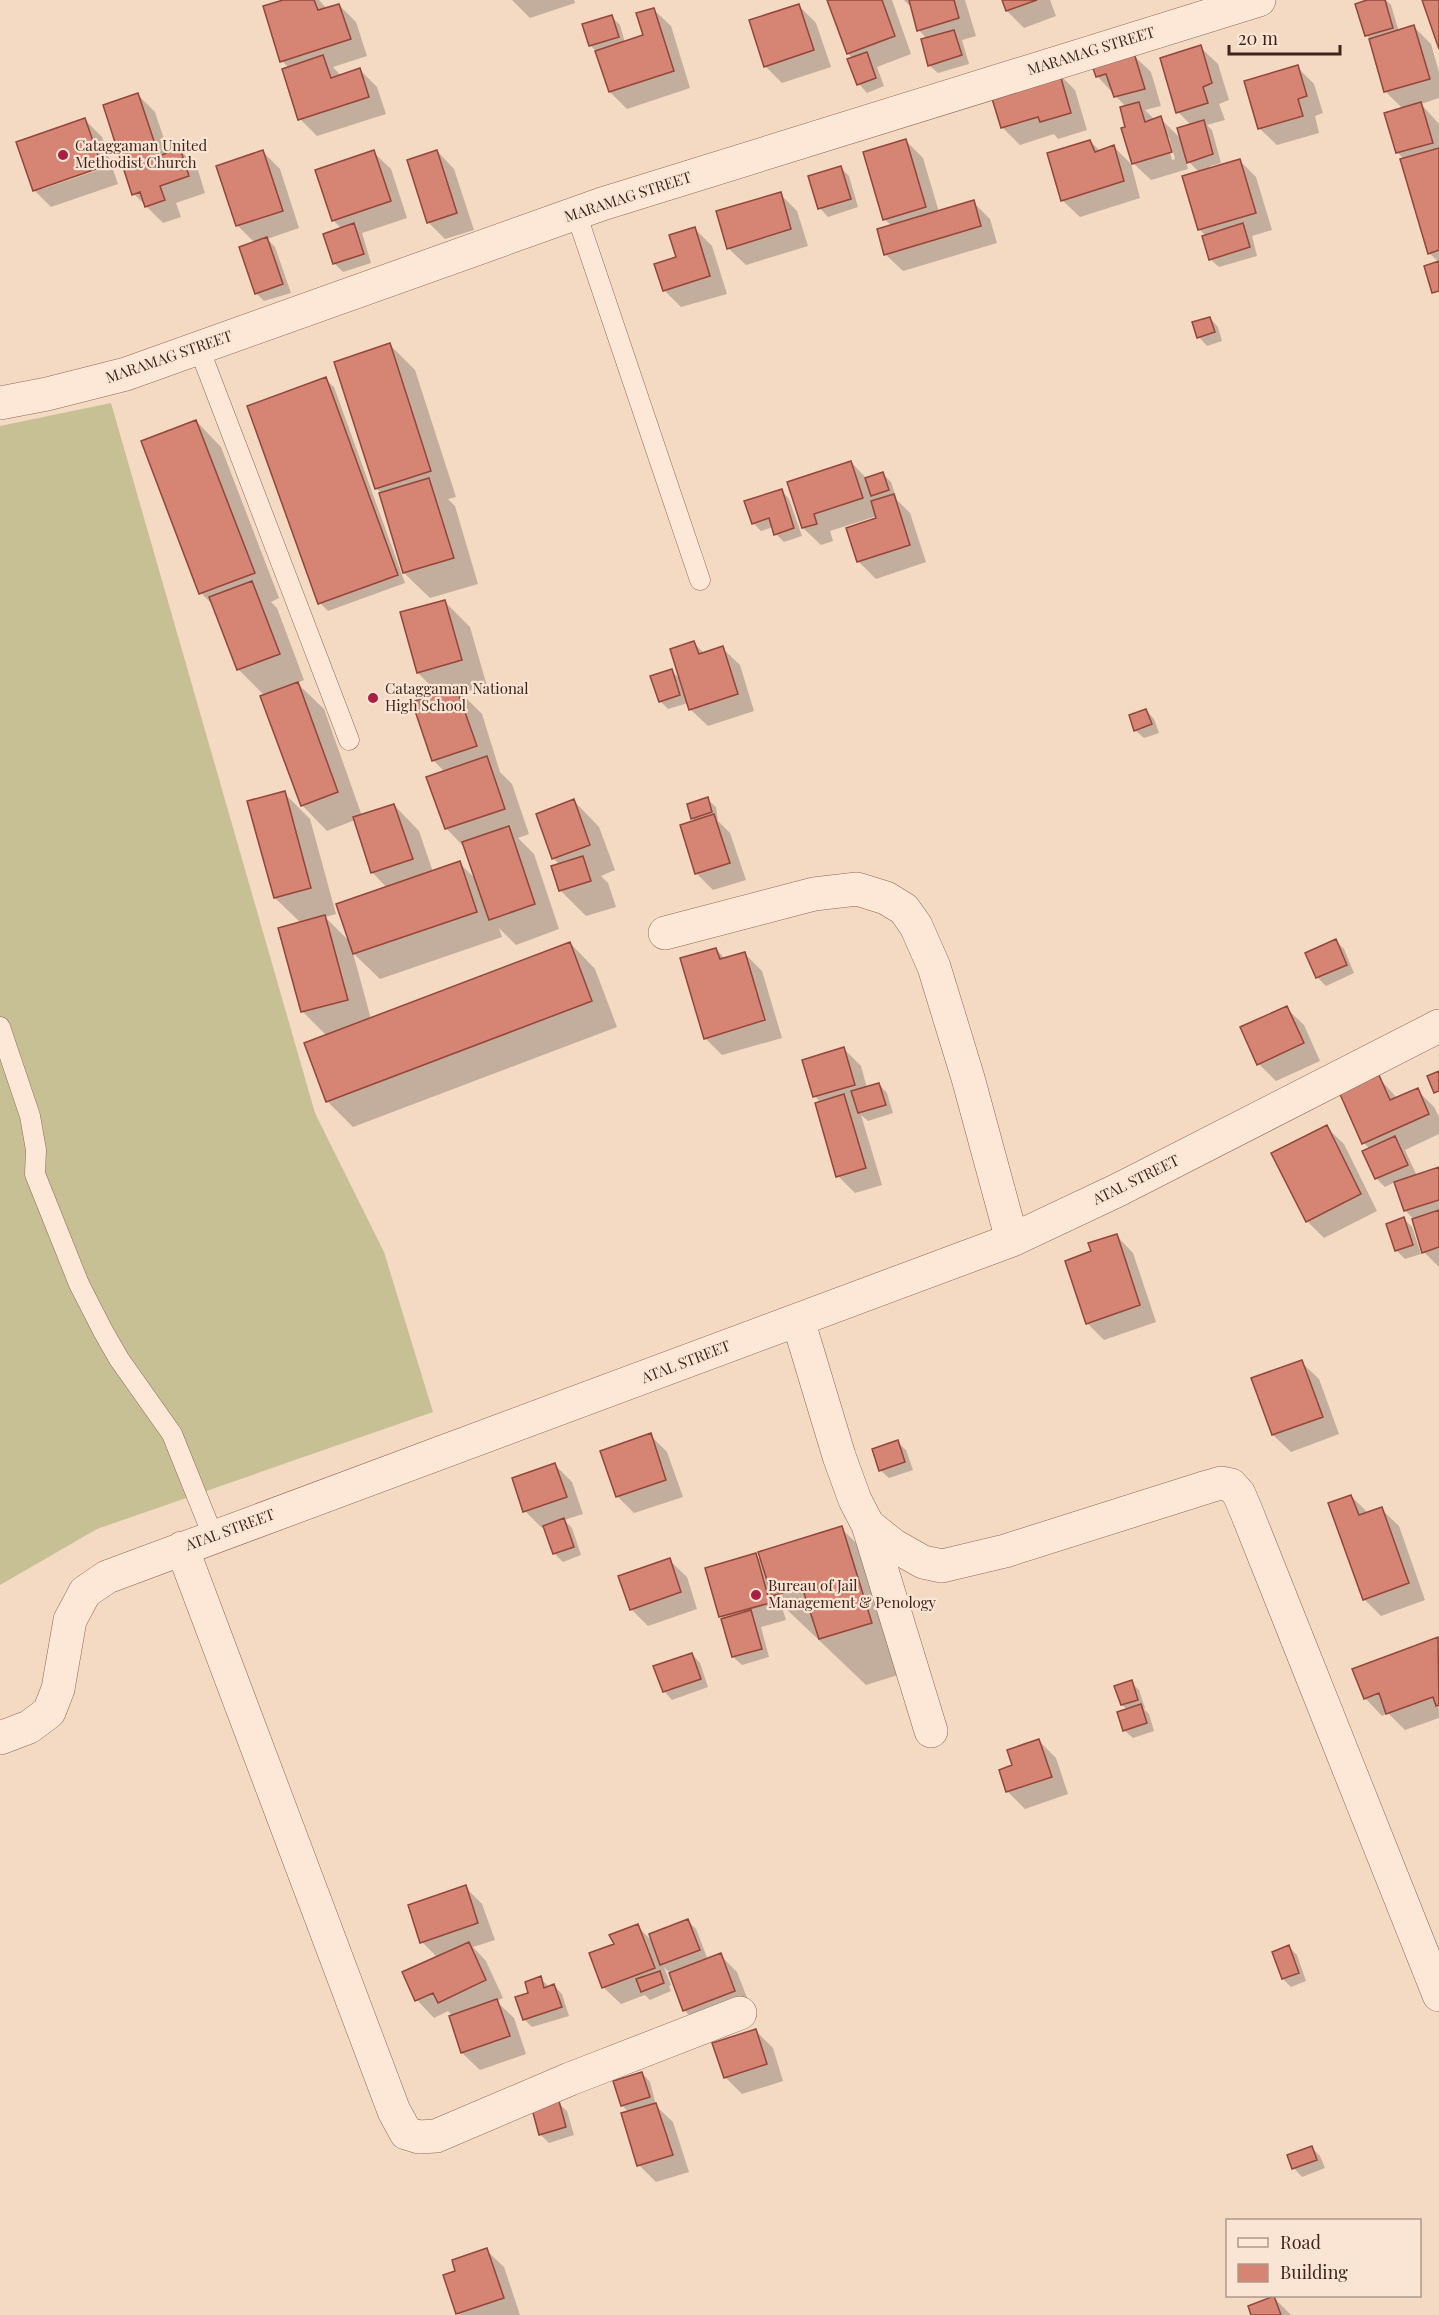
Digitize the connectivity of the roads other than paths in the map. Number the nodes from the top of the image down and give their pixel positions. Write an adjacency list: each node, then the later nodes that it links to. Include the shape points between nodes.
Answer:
1 (1259, 0): 2 (street, MARAMAG STREET)
2 (576, 213): 3 (street, MARAMAG STREET); 5 (lane)
3 (199, 348): 4 (street, MARAMAG STREET, via 126,374); 6 (lane)
4 (0, 403)
5 (700, 580)
6 (348, 740)
7 (665, 933): 10 (street, via 814,894 857,889 886,898 904,909 934,967)
8 (1439, 1026): 10 (street, ATAL STREET)
9 (0, 1027): 13 (lane, via 30,1116 36,1150 35,1174 79,1284 120,1359 172,1434)
10 (1012, 1240): 11 (street, ATAL STREET)
11 (798, 1320): 12 (street, via 839,1456); 13 (street, ATAL STREET)
12 (868, 1525): 15 (street); 17 (street, via 892,1545 923,1562 942,1566 1005,1551 1221,1483 1231,1485 1239,1494)
13 (213, 1536): 14 (street, ATAL STREET)
14 (182, 1548): 16 (street, ATAL STREET, via 107,1577 85,1592 70,1620 58,1689 49,1712 29,1727); 18 (street, via 394,2111 406,2133 419,2138 444,2133)
15 (931, 1731)
16 (0, 1738)
17 (1439, 1995)
18 (741, 2013)

